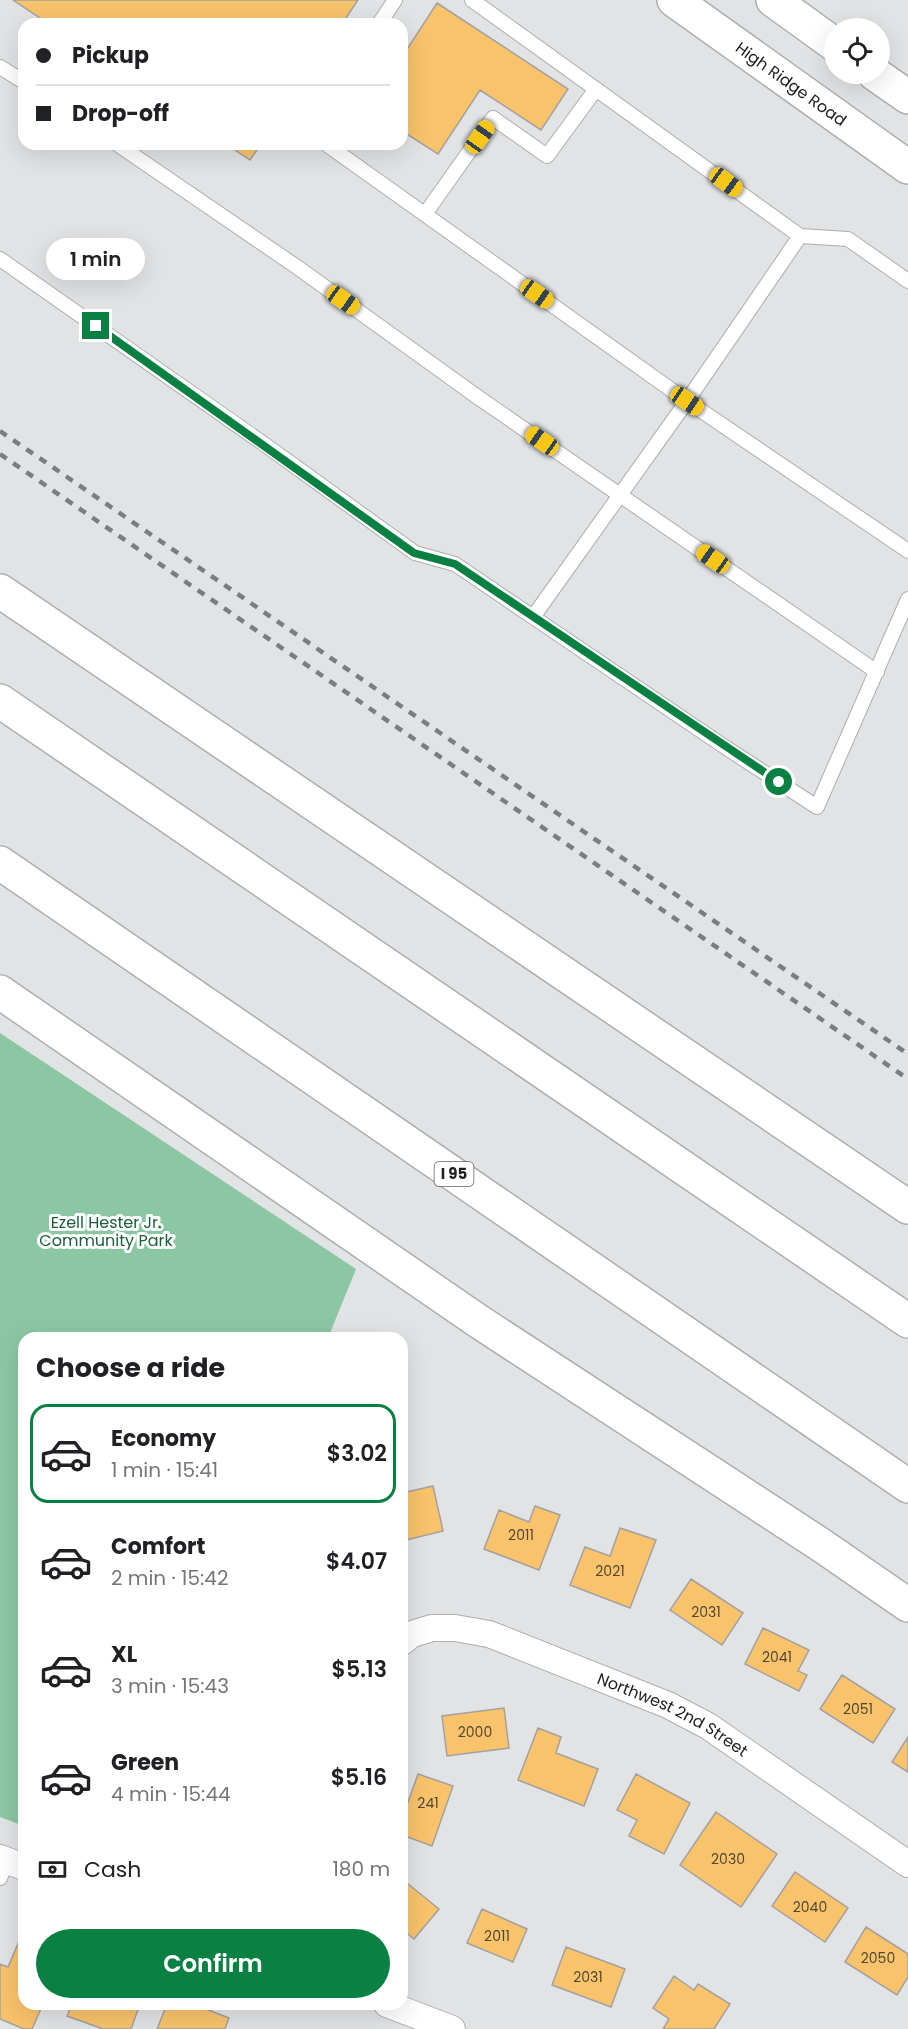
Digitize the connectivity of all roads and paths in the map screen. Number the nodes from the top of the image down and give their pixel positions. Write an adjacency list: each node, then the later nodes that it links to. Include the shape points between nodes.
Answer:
1 (395, 0): 5 (lane)
2 (472, 0): 10 (lane)
3 (674, 0): 14 (main road, High Ridge Road)
4 (772, 0): 6 (main road)
5 (383, 18)
6 (824, 37)
7 (0, 67): 8 (lane)
8 (18, 78)
9 (889, 84): 11 (main road)
10 (596, 89): 15 (lane, via 547,156 493,118); 16 (lane)
11 (908, 97)
12 (126, 150): 20 (lane)
13 (334, 150): 15 (lane)
14 (908, 167)
15 (425, 214): 19 (lane)
16 (800, 236): 18 (lane, via 848,239); 19 (lane)
17 (0, 259): 24 (lane, via 414,553 455,564)
18 (908, 281)
19 (687, 401): 20 (lane); 21 (lane)
20 (620, 494): 24 (lane); 25 (lane)
21 (908, 551)
22 (0, 591): 29 (main road)
23 (908, 599): 25 (lane)
24 (533, 617): 25 (lane, via 817,807)
25 (877, 672)
26 (0, 701): 30 (main road)
27 (0, 863): 31 (main road, I 95)
28 (0, 992): 32 (main road, via 478,1321)
29 (908, 1207)
30 (908, 1321)
31 (908, 1486)
32 (908, 1605)
33 (408, 1638): 34 (street, Northwest 2nd Street, via 432,1628 489,1634 669,1705 708,1726)
34 (908, 1864)
35 (403, 2010): 36 (street)
36 (452, 2029)

